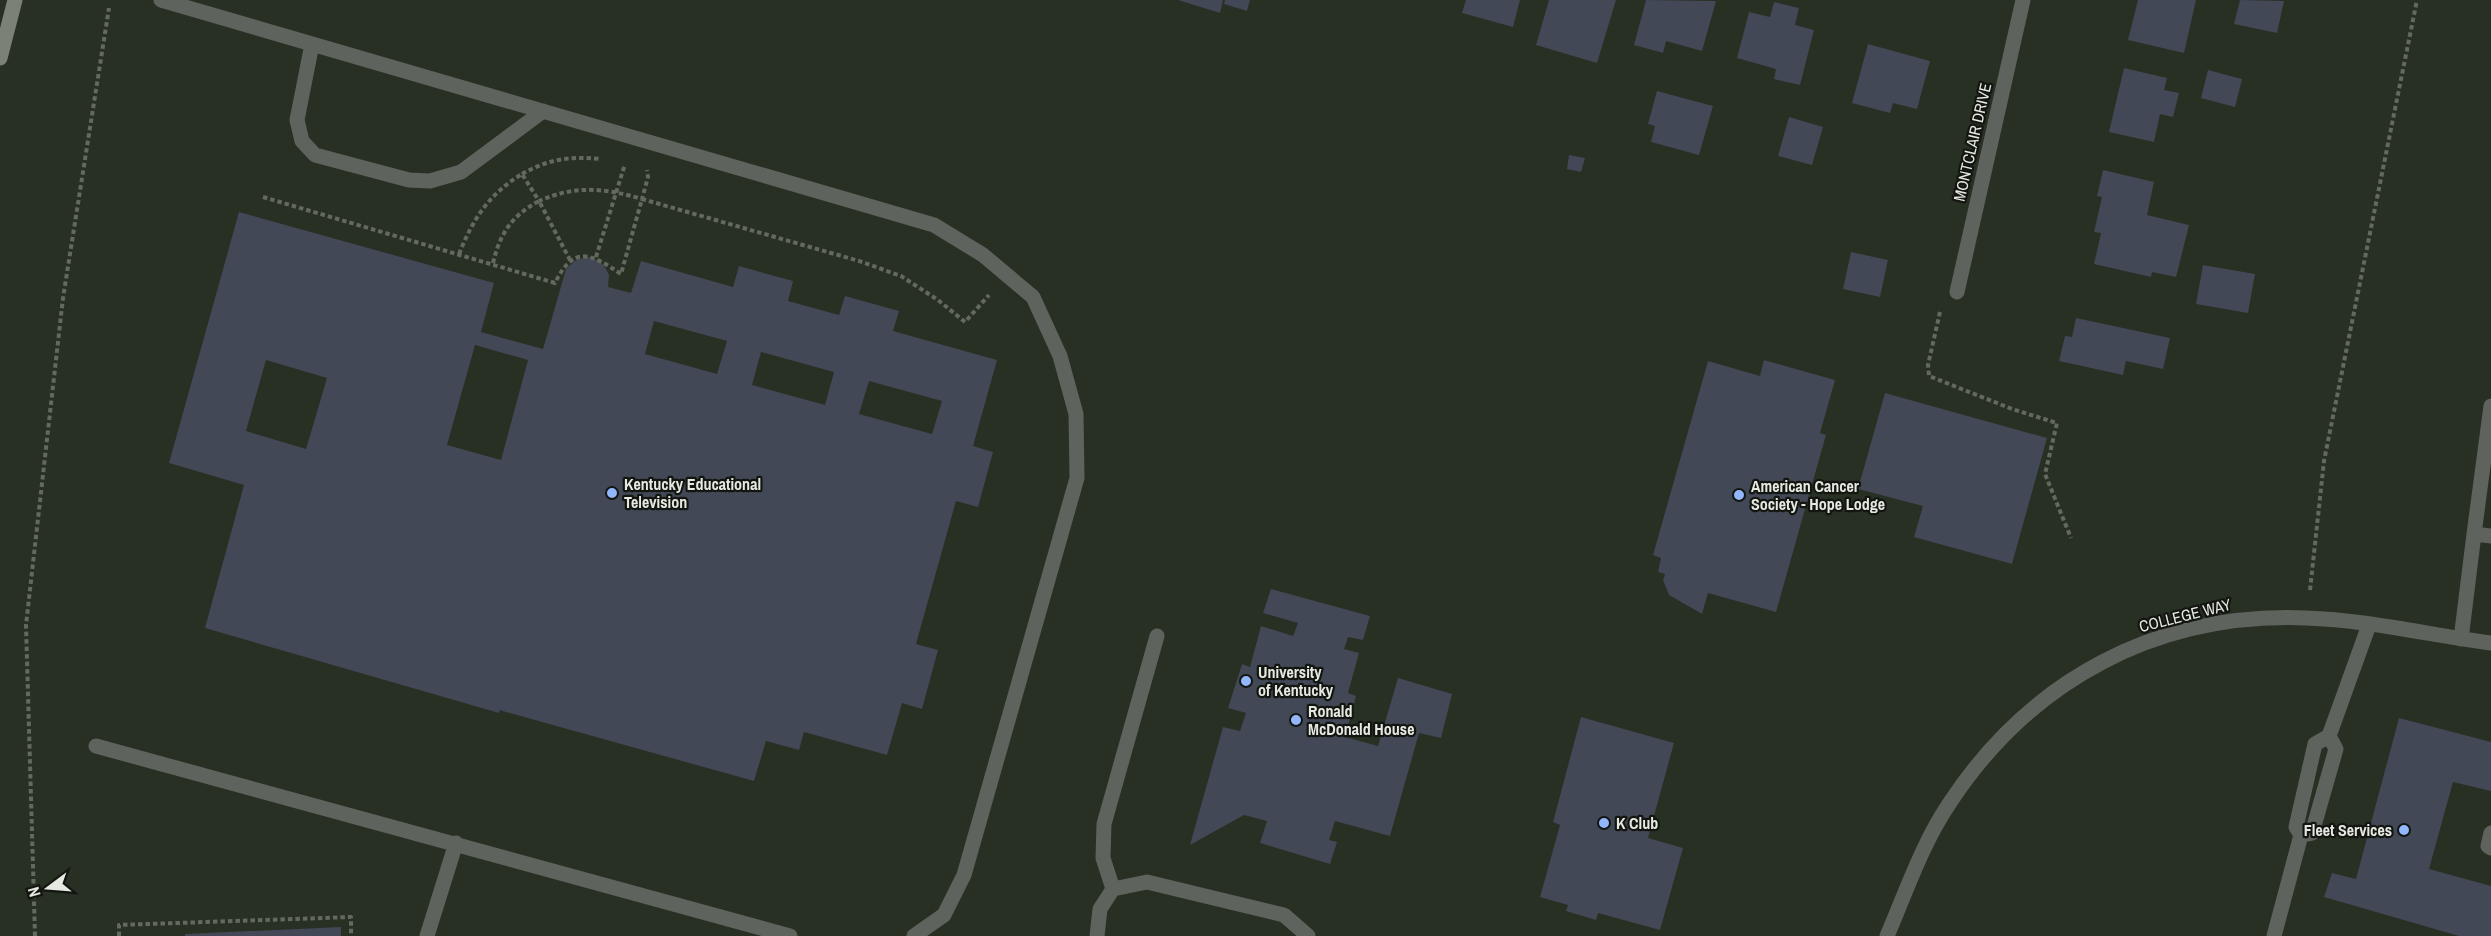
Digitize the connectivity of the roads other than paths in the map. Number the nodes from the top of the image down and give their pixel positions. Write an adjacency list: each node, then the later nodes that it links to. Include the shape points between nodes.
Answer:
1 (15, 0): 5 (main road)
2 (161, 0): 4 (street)
3 (2022, 0): 7 (street, MONTCLAIR DRIVE)
4 (312, 44): 6 (street); 6 (street, via 297,120 302,141 315,155 430,182 461,172)
5 (0, 58)
6 (543, 111): 22 (street, via 934,225 983,255 1033,297 1060,356 1076,414 1077,478 964,874 944,915)
7 (1957, 292)
8 (2491, 406): 9 (street)
9 (2474, 534): 10 (street); 13 (street)
10 (2491, 536)
11 (2369, 625): 13 (street, COLLEGE WAY); 25 (street, COLLEGE WAY, via 2307,618 2240,620 2171,634 2126,649 2066,681 1985,755 1948,805 1929,838); 26 (street, via 2329,736 2336,749 2312,833 2301,835)
12 (1157, 636): 19 (street, via 1104,824 1103,858)
13 (2461, 639): 14 (street, COLLEGE WAY)
14 (2491, 642)
15 (96, 746): 17 (street)
16 (2491, 834): 18 (street)
17 (456, 843): 20 (street); 21 (street)
18 (2491, 848)
19 (1113, 889): 23 (street, via 1100,909); 24 (street, via 1147,882 1284,915)
20 (427, 936)
21 (790, 936)
22 (914, 936)
23 (1097, 936)
24 (1308, 936)
25 (1887, 936)
26 (2274, 936)

